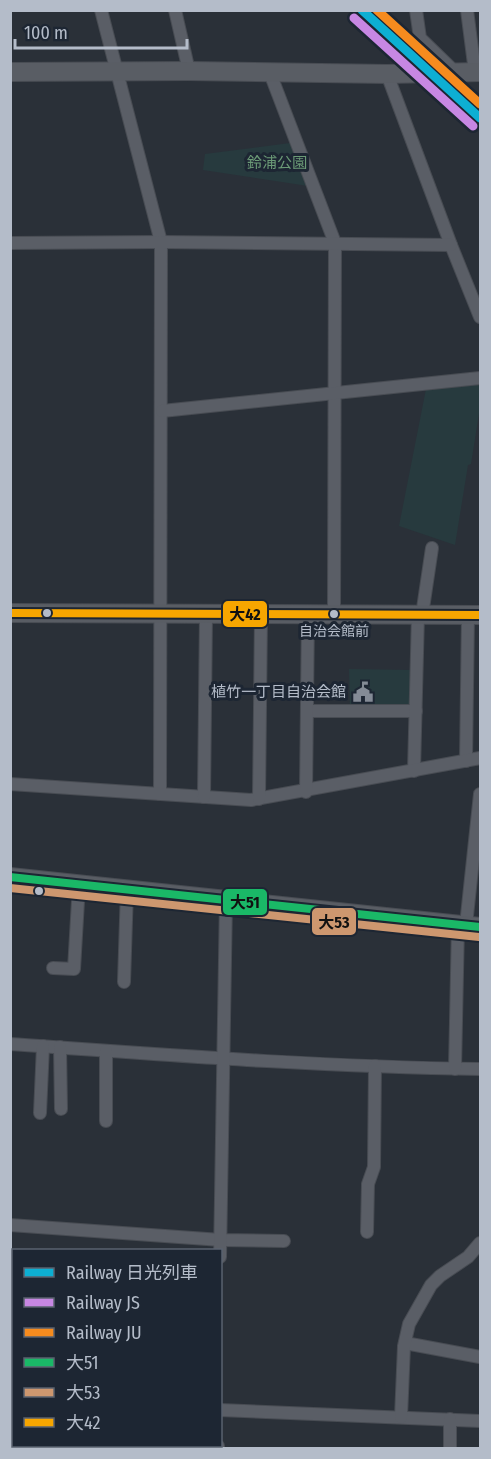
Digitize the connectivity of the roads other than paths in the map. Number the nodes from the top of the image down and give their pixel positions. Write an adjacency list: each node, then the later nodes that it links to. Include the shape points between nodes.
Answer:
1 (101, 10): 7 (street)
2 (175, 10): 5 (street)
3 (416, 10): 8 (street, via 420,38)
4 (467, 10): 9 (street)
5 (189, 71): 7 (street); 10 (street)
6 (10, 72): 7 (street)
7 (117, 72): 12 (street)
8 (455, 72): 9 (street); 11 (street)
9 (478, 72)
10 (270, 73): 11 (street); 14 (street)
11 (387, 74): 15 (street)
12 (161, 242): 13 (street); 14 (street); 19 (street)
13 (10, 243)
14 (336, 243): 15 (street); 18 (street)
15 (451, 245): 16 (street)
16 (480, 317)
17 (480, 378): 18 (street)
18 (335, 392): 19 (street); 26 (street)
19 (162, 411): 22 (street)
20 (432, 548): 27 (street)
21 (10, 613): 22 (street)
22 (161, 614): 23 (street); 36 (street)
23 (206, 614): 24 (street); 38 (street)
24 (261, 614): 25 (street); 39 (street)
25 (308, 614): 26 (street); 29 (street)
26 (334, 614): 27 (street)
27 (420, 615): 28 (street); 30 (street)
28 (474, 615): 32 (street)
29 (307, 711): 30 (street); 35 (street)
30 (416, 711): 33 (street)
31 (480, 758): 32 (street)
32 (466, 761): 33 (street)
33 (414, 771): 35 (street)
34 (10, 784): 36 (street)
35 (306, 792): 39 (street)
36 (160, 794): 38 (street)
37 (480, 794): 44 (street)
38 (204, 797): 39 (street)
39 (260, 799)
40 (10, 877): 41 (street)
41 (79, 884): 42 (street); 45 (street, via 74,969)
42 (128, 889): 43 (street); 46 (street)
43 (226, 900): 44 (street); 51 (street)
44 (468, 926): 53 (street)
45 (53, 968)
46 (124, 982)
47 (10, 1044): 48 (street)
48 (43, 1046): 49 (street); 56 (street)
49 (60, 1047): 50 (street); 55 (street)
50 (106, 1051): 51 (street); 57 (street)
51 (225, 1059): 52 (street); 60 (street)
52 (375, 1066): 53 (street); 59 (street, via 374,1167 368,1184)
53 (455, 1069): 54 (street)
54 (480, 1069)
55 (61, 1109)
56 (40, 1113)
57 (106, 1121)
58 (10, 1225): 60 (street)
59 (367, 1232)
60 (221, 1240): 61 (street); 63 (street)
61 (284, 1241)
62 (480, 1243): 64 (street, via 431,1285 409,1324)
63 (220, 1249)
64 (405, 1343): 65 (street); 67 (street)
65 (480, 1357)
66 (222, 1410): 67 (street)
67 (401, 1417): 68 (street)
68 (450, 1419): 69 (street); 70 (street)
69 (480, 1420)
70 (450, 1449)

